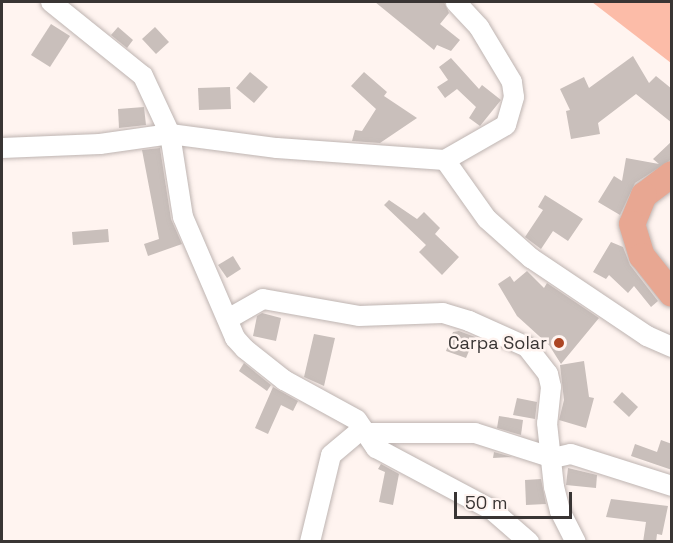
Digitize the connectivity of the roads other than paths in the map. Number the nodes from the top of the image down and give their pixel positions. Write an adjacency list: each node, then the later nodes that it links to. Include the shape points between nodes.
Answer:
1 (51, 2): 3 (street, via 143,76)
2 (456, 2): 5 (street, via 479,27 512,82 514,97 506,125)
3 (170, 134): 4 (street, via 100,144); 5 (street, via 277,148); 8 (street, via 183,217)
4 (2, 148)
5 (446, 160): 9 (street, via 487,219 531,258 647,336)
6 (672, 174): 7 (main road, via 644,195 632,224 642,256)
7 (672, 294)
8 (228, 320): 10 (street, via 245,349 284,380 357,420); 11 (street, via 263,299 278,299 359,316 443,314 469,321 527,347 548,374 551,387 547,423)
9 (672, 347)
10 (366, 433): 11 (street, via 475,433); 13 (street, via 350,437 331,454); 14 (street, via 376,448 492,510)
11 (553, 458): 12 (street, via 571,454); 15 (street, via 560,511)
12 (672, 486)
13 (310, 542)
14 (528, 542)
15 (576, 542)

